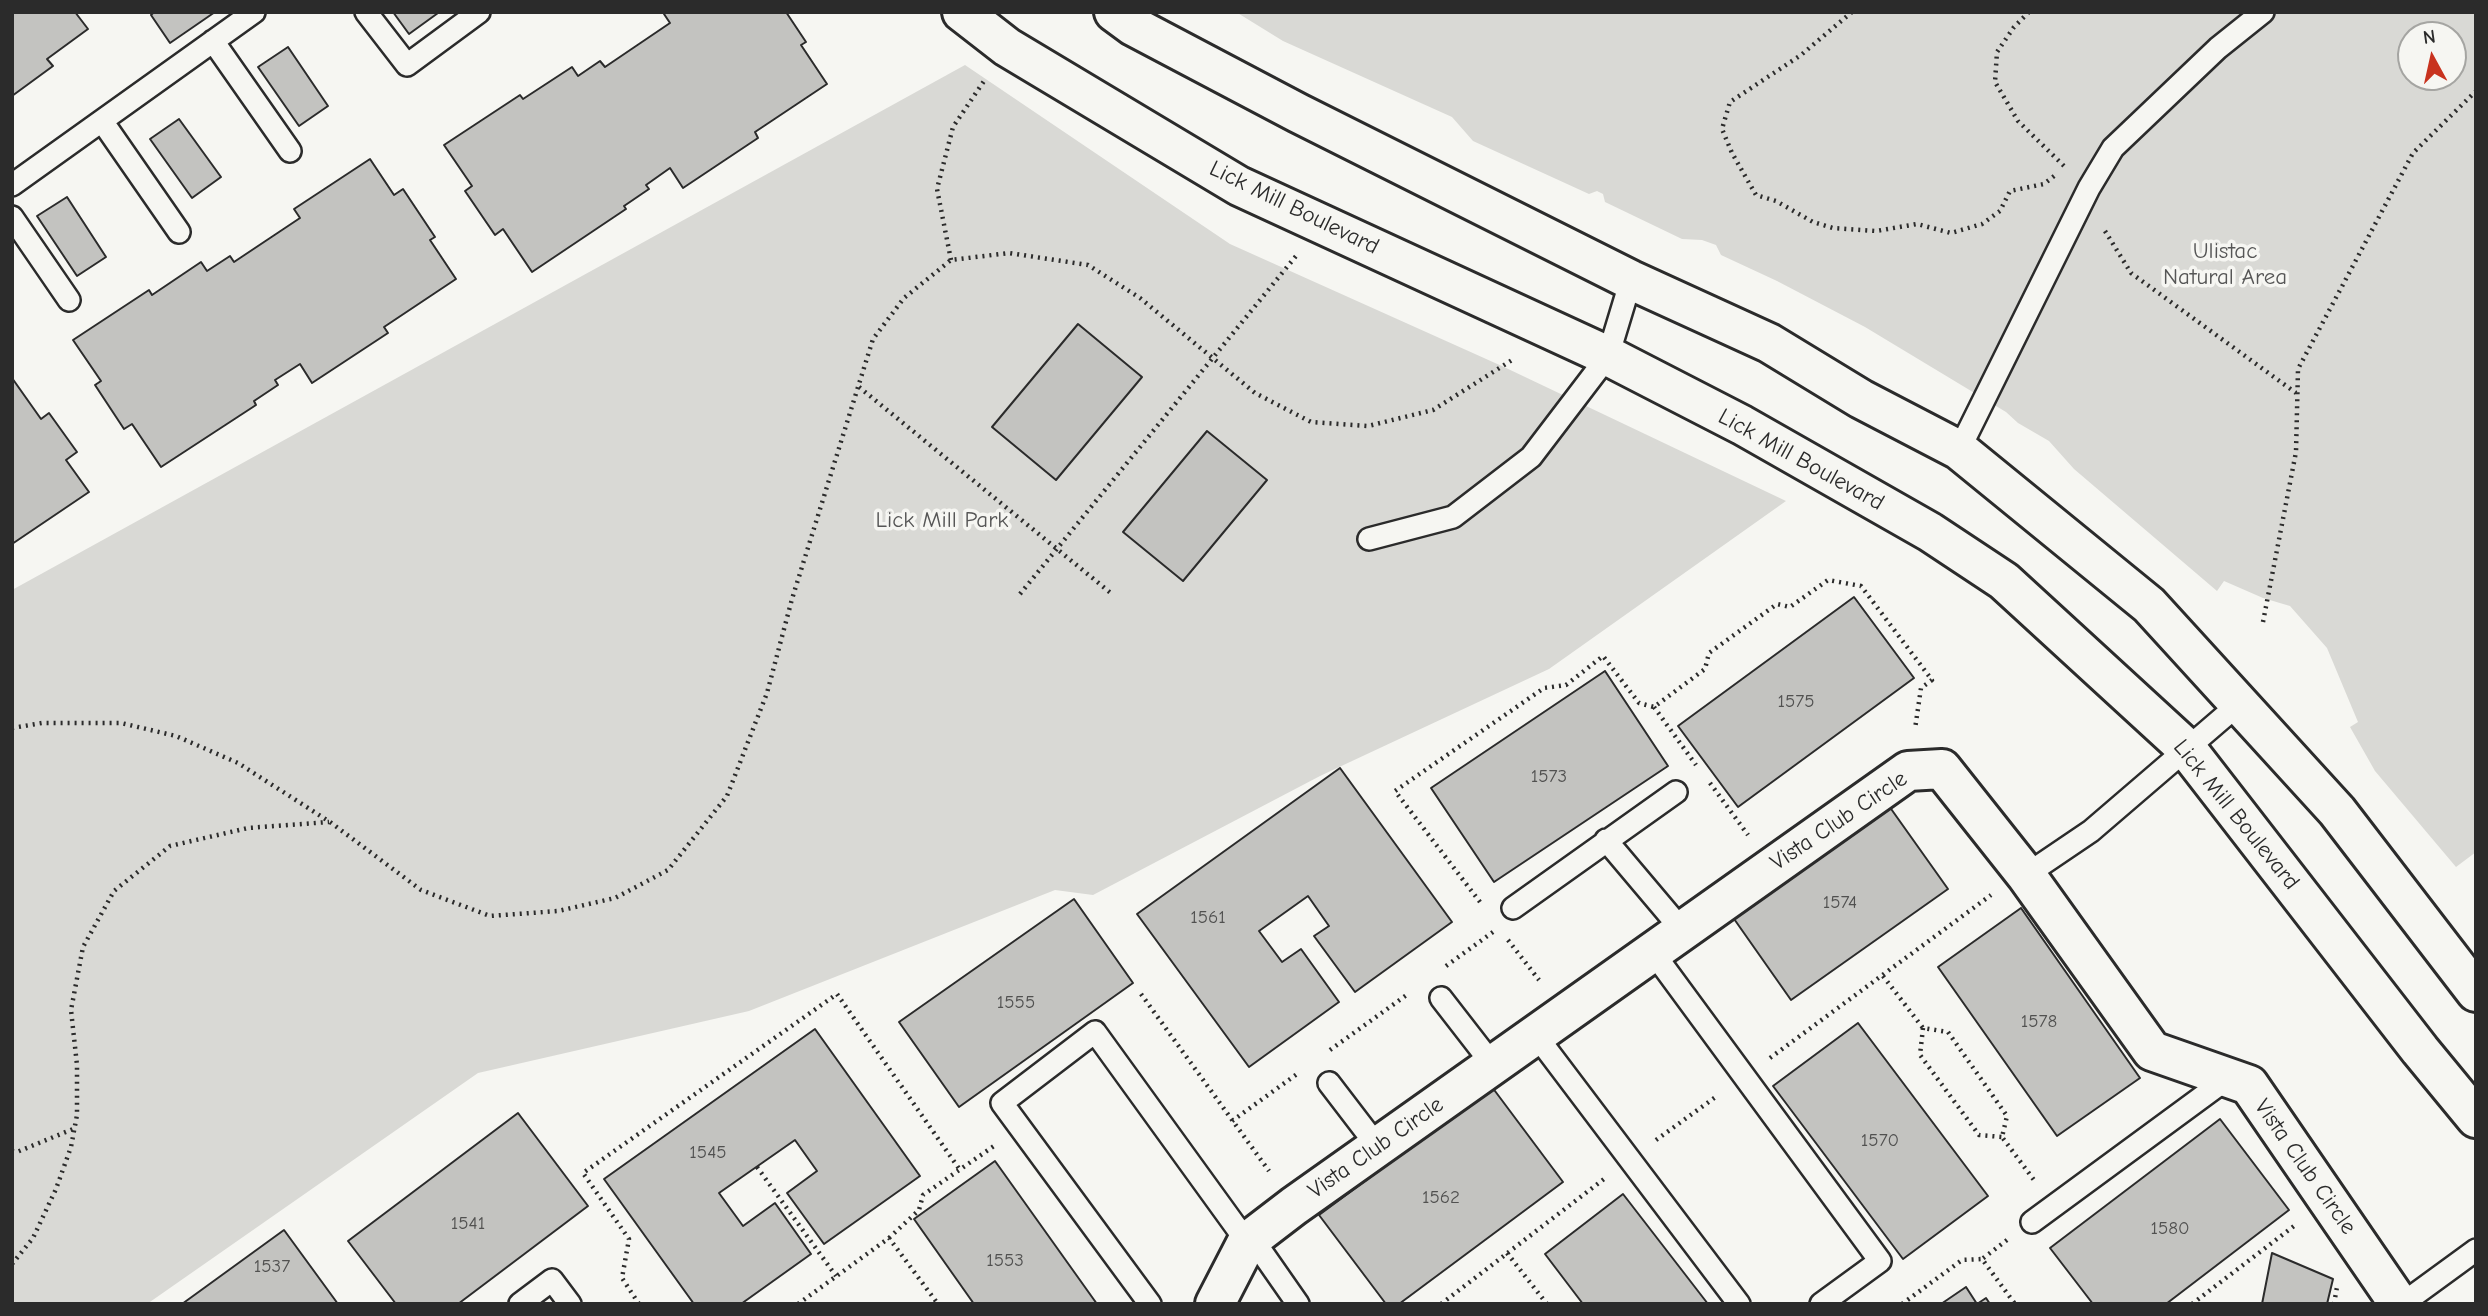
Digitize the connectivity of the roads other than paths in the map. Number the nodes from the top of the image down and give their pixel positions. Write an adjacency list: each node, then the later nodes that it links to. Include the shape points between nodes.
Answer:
1 (254, 12): 7 (lane)
2 (366, 12): 3 (lane, via 407,65)
3 (479, 12)
4 (962, 12): 15 (main road, Lick Mill Boulevard, via 1007,47 1239,186)
5 (1114, 12): 13 (main road, via 1298,113)
6 (2263, 12): 16 (lane, via 2218,48 2113,148)
7 (213, 41): 8 (lane); 9 (lane)
8 (102, 121): 10 (lane); 12 (lane)
9 (290, 151)
10 (12, 185)
11 (12, 217): 14 (lane)
12 (179, 232)
13 (1631, 280): 15 (lane); 16 (main road, via 1769,343 1861,399)
14 (69, 300)
15 (1608, 356): 17 (lane, via 1531,457 1453,517); 19 (main road, Lick Mill Boulevard, via 1742,425 1930,532 2004,581)
16 (1959, 450): 18 (main road, via 2149,604)
17 (1369, 539)
18 (2240, 703): 19 (lane); 25 (main road, via 2337,811)
19 (2186, 748): 22 (lane, via 2091,831); 31 (main road, Lick Mill Boulevard)
20 (1676, 792): 21 (lane)
21 (1606, 840): 23 (lane); 24 (lane)
22 (2026, 875): 24 (main road, Vista Club Circle, via 1942,769 1909,771); 29 (main road, Vista Club Circle, via 2152,1051)
23 (1513, 908)
24 (1667, 940): 27 (main road, Vista Club Circle); 42 (lane, via 1880,1261)
25 (2476, 992)
26 (1441, 998): 28 (lane)
27 (1550, 1024): 28 (main road, Vista Club Circle); 41 (lane)
28 (1493, 1065): 32 (main road, Vista Club Circle)
29 (2228, 1078): 33 (lane); 43 (main road, Vista Club Circle, via 2249,1085)
30 (1329, 1083): 32 (lane)
31 (2476, 1118)
32 (1378, 1147): 34 (main road, Vista Club Circle)
33 (2032, 1222)
34 (1249, 1240): 38 (lane, via 1095,1032 1002,1103); 39 (main road, Vista Club Circle); 40 (lane)
35 (2476, 1250): 43 (lane)
36 (520, 1304): 37 (lane, via 552,1280)
37 (570, 1304)
38 (1150, 1304)
39 (1215, 1304)
40 (1297, 1304)
41 (1739, 1304)
42 (1821, 1304)
43 (2401, 1304)

